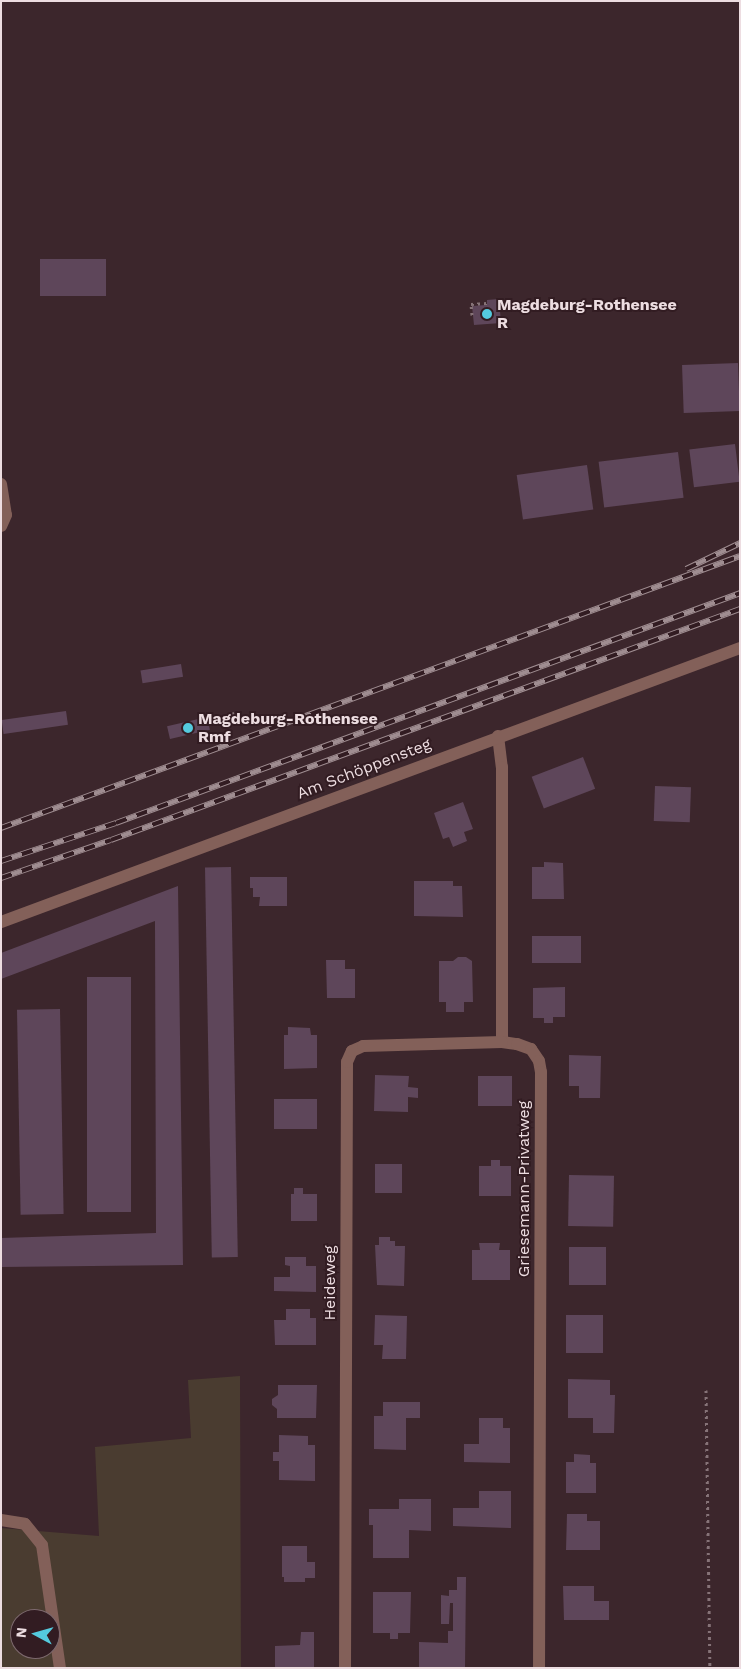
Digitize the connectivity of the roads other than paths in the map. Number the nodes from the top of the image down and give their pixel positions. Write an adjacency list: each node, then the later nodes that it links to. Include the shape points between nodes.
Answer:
1 (1, 484): 2 (street, via 6,515)
2 (1, 526)
3 (740, 648): 4 (street, Am Schöppensteg)
4 (498, 736): 5 (street, Am Schöppensteg); 6 (street, via 502,767)
5 (1, 922)
6 (502, 1042): 9 (street, Heideweg, via 363,1046 352,1051 347,1062); 10 (street, Griesemann-Privatweg, via 530,1049 539,1061 541,1072)
7 (1, 1520): 8 (street, via 25,1524 42,1545)
8 (60, 1668)
9 (345, 1668)
10 (539, 1668)

